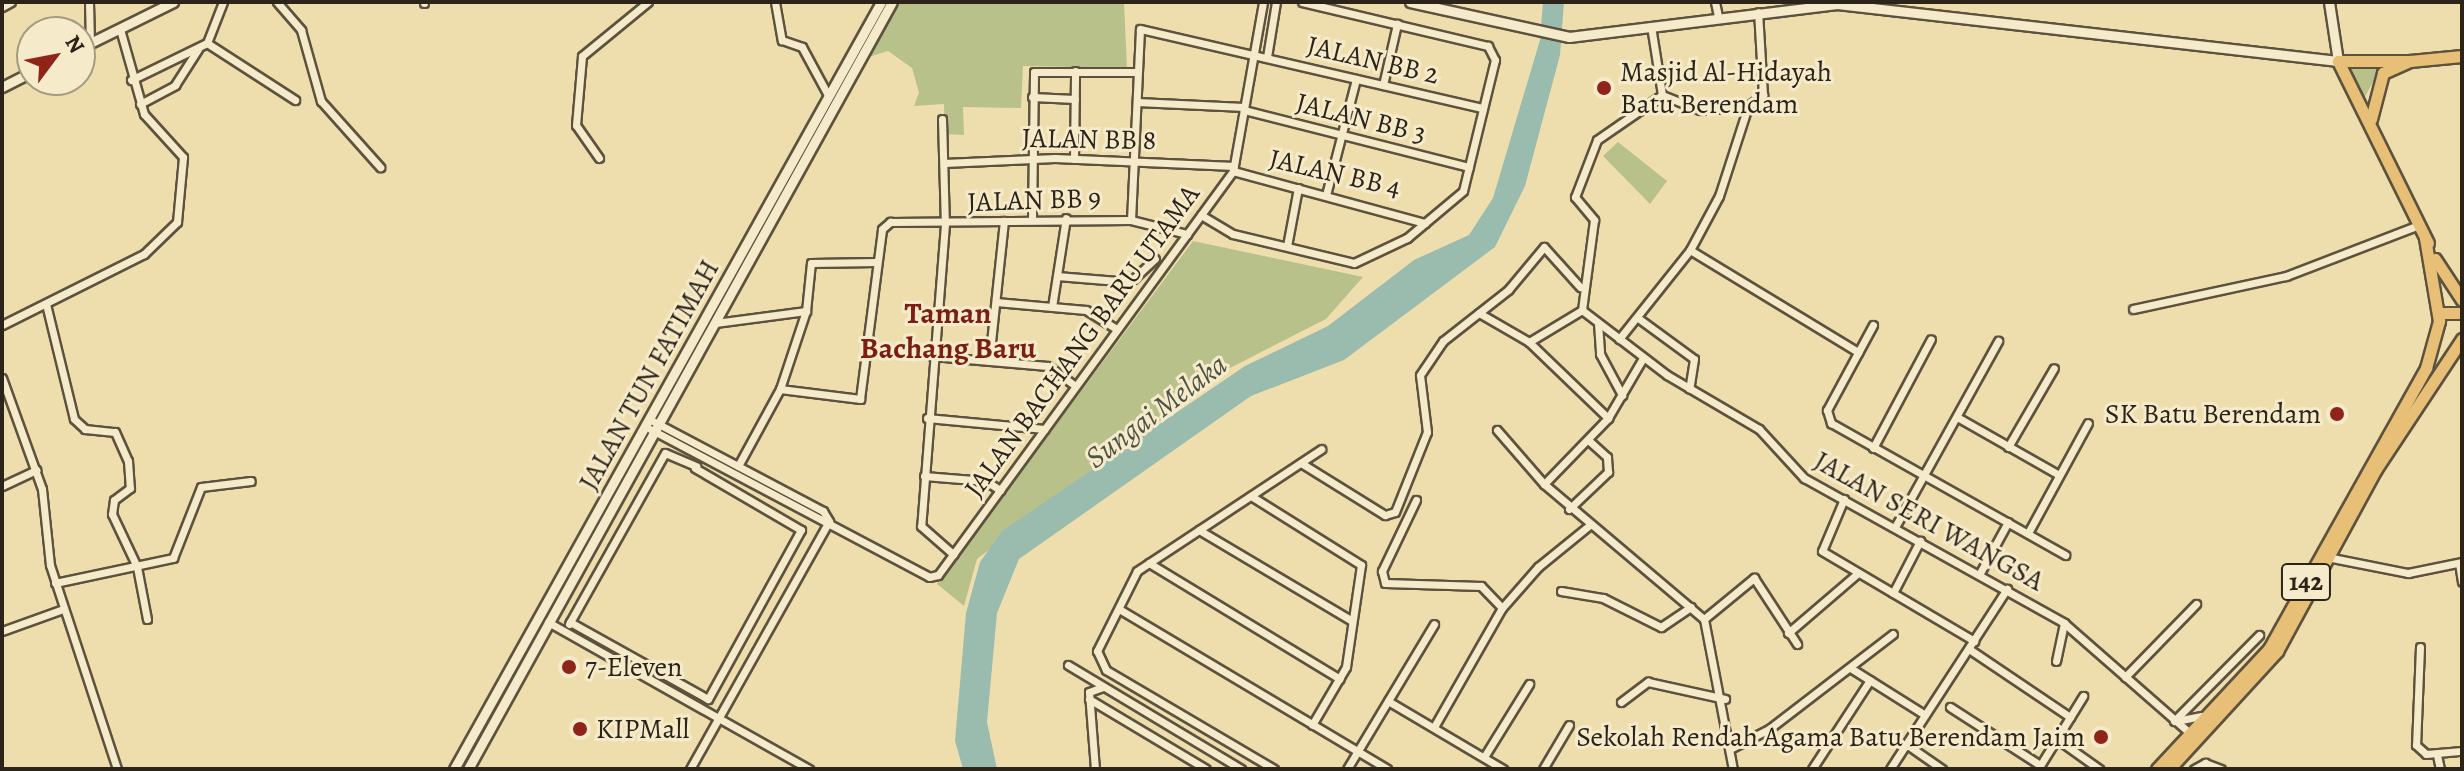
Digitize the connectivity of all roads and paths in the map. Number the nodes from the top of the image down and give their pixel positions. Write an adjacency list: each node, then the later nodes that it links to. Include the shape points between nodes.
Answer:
1 (11, 2): 15 (street)
2 (173, 2): 20 (main road)
3 (223, 2): 22 (street)
4 (277, 2): 52 (street, via 301,30 321,101)
5 (648, 2): 47 (street, via 582,56 576,125)
6 (775, 2): 34 (street, via 782,40 802,47)
7 (881, 2): 34 (main road, JALAN TUN FATIMAH)
8 (892, 2): 84 (main road, JALAN TUN FATIMAH)
9 (1263, 2): 24 (street, JALAN BACHANG BARU UTAMA)
10 (1276, 2): 26 (street)
11 (1302, 2): 18 (street)
12 (1410, 2): 19 (main road, via 1569,37)
13 (1715, 2): 17 (street)
14 (2329, 2): 27 (main road)
15 (2, 7)
16 (1758, 10): 17 (main road); 27 (main road, via 1875,7); 41 (street, via 1764,85)
17 (1718, 16): 19 (main road)
18 (1397, 24): 33 (street); 42 (street, via 1488,46 1495,60)
19 (1651, 26): 35 (street)
20 (120, 29): 21 (main road); 32 (street)
21 (96, 40)
22 (207, 43): 23 (street); 38 (street)
23 (198, 49): 32 (street); 40 (street, via 175,85)
24 (1254, 53): 26 (street, JALAN BB 2); 30 (street, JALAN BB 2, via 1145,28 1137,33); 43 (street, JALAN BACHANG BARU UTAMA)
25 (2462, 56): 28 (main road)
26 (1267, 57): 31 (street, JALAN BB 2)
27 (2338, 61): 28 (main road); 46 (main road)
28 (2410, 61): 46 (main road, via 2383,73 2374,88)
29 (1075, 71): 30 (street); 36 (street, via 1037,70); 37 (street)
30 (1136, 72): 39 (street)
31 (1356, 79): 33 (street, JALAN BB 2); 45 (street)
32 (131, 80): 40 (street)
33 (1383, 85): 42 (street, JALAN BB 2)
34 (828, 95): 108 (main road, JALAN TUN FATIMAH)
35 (1662, 95): 41 (street, via 1700,110); 72 (street, via 1594,144 1574,200 1594,220)
36 (1032, 97): 37 (street); 48 (street)
37 (1075, 99): 49 (street)
38 (295, 100)
39 (1137, 102): 43 (street, JALAN BB 3); 50 (street)
40 (140, 104): 75 (street, via 183,157 177,222 144,254)
41 (1748, 106): 68 (street, via 1719,196)
42 (1483, 108): 53 (street)
43 (1244, 109): 45 (street, JALAN BB 3); 54 (street, JALAN BACHANG BARU UTAMA)
44 (942, 119): 51 (street)
45 (1341, 137): 53 (street, JALAN BB 3); 56 (street)
46 (2376, 137): 64 (main road)
47 (599, 158)
48 (1032, 158): 49 (street, JALAN BB 8); 51 (street, JALAN BB 8); 58 (street)
49 (1074, 159): 50 (street, JALAN BB 8)
50 (1134, 161): 54 (street, JALAN BB 8); 60 (street)
51 (944, 163): 63 (street)
52 (380, 167)
53 (1469, 167): 62 (street, via 1463,191)
54 (1233, 168): 55 (street, JALAN BB 4); 57 (street, JALAN BACHANG BARU UTAMA)
55 (1298, 188): 56 (street, JALAN BB 4); 67 (street)
56 (1326, 195): 62 (street, JALAN BB 4)
57 (1201, 215): 65 (street, JALAN BACHANG BARU UTAMA); 67 (street, via 1233,234)
58 (1032, 218): 59 (street, JALAN BB 9); 61 (street, JALAN BB 9)
59 (1066, 218): 60 (street, JALAN BB 9); 71 (street)
60 (1131, 220): 65 (street, JALAN BB 9)
61 (1004, 221): 63 (street, JALAN BB 9); 74 (street)
62 (1425, 223): 67 (street, via 1354,263)
63 (945, 224): 70 (street, JALAN BB 9, via 895,220 882,229); 95 (street)
64 (2419, 225): 66 (main road); 77 (street, via 2286,276)
65 (1187, 234): 88 (street, JALAN BACHANG BARU UTAMA)
66 (2425, 238): 73 (main road, via 2450,291); 81 (main road)
67 (1287, 246)
68 (1690, 250): 83 (street); 94 (street)
69 (1155, 259): 71 (street, via 1130,282)
70 (877, 262): 79 (street, via 820,258 809,267); 101 (street, via 860,399)
71 (1057, 276): 76 (street)
72 (1580, 287): 78 (street); 80 (street, via 1544,247)
73 (2462, 300)
74 (996, 302): 76 (street); 97 (street)
75 (46, 304): 86 (street); 143 (street, via 74,419 85,429 115,432 128,461 130,488 111,505)
76 (1052, 307): 88 (street, via 1092,312)
77 (2133, 309)
78 (1582, 310): 85 (street, JALAN SERI WANGSA); 93 (street)
79 (806, 311): 84 (street); 101 (street)
80 (1479, 313): 93 (street); 116 (street, via 1422,370 1427,432 1395,512 1385,515)
81 (2439, 313): 82 (main road); 176 (main road, 142, via 2430,360 2278,636)
82 (2462, 313)
83 (1638, 318): 89 (street); 102 (street, via 1694,359)
84 (715, 323): 108 (main road, JALAN TUN FATIMAH)
85 (1598, 323): 89 (street, JALAN SERI WANGSA); 103 (street, via 1600,354)
86 (2, 325)
87 (1873, 325): 94 (street)
88 (1117, 329): 100 (street, JALAN BACHANG BARU UTAMA)
89 (1619, 339): 96 (street, JALAN SERI WANGSA)
90 (1931, 339): 113 (street)
91 (2462, 339): 140 (main road, 142, via 2406,418)
92 (1998, 341): 104 (street)
93 (1529, 342): 106 (street, via 1535,355)
94 (1858, 352): 113 (street, via 1827,417)
95 (932, 356): 97 (street); 105 (street)
96 (1643, 358): 102 (street, JALAN SERI WANGSA); 103 (street)
97 (989, 361): 100 (street, via 1048,366)
98 (2054, 368): 112 (street)
99 (2, 378): 119 (street)
100 (1076, 386): 109 (street, JALAN BACHANG BARU UTAMA)
101 (780, 389): 117 (street)
102 (1689, 389): 128 (street, JALAN SERI WANGSA, via 1759,429 1792,468)
103 (1622, 395): 106 (street)
104 (1957, 417): 112 (street); 122 (street)
105 (927, 418): 109 (street); 121 (street)
106 (1608, 418): 111 (street)
107 (2088, 423): 120 (street)
108 (651, 425): 115 (street); 117 (street); 159 (main road, JALAN TUN FATIMAH); 207 (main road, JALAN TUN FATIMAH)
109 (1044, 429): 126 (street, JALAN BACHANG BARU UTAMA)
110 (1497, 430): 124 (street)
111 (1589, 441): 124 (street); 130 (street, via 1607,457 1608,472)
112 (2008, 447): 120 (street)
113 (1873, 448): 122 (street)
114 (1321, 449): 116 (street)
115 (702, 457): 118 (street); 131 (street)
116 (1301, 463): 127 (street)
117 (738, 466): 131 (street)
118 (695, 468): 160 (street, via 665,453); 160 (street, via 801,530 708,699)
119 (36, 470): 125 (street); 147 (street)
120 (2059, 475): 136 (street)
121 (924, 476): 126 (street, via 986,481); 138 (street, via 921,526)
122 (1924, 476): 132 (street); 134 (street)
123 (251, 481): 143 (street, via 201,487 179,552)
124 (1544, 484): 130 (street)
125 (2, 486)
126 (1000, 490): 138 (street, JALAN BACHANG BARU UTAMA)
127 (1251, 496): 135 (street); 158 (street, via 1361,565)
128 (1844, 499): 134 (street, JALAN SERI WANGSA); 144 (street, via 1820,547)
129 (1416, 500): 153 (street, via 1382,571 1385,583 1481,586)
130 (1569, 509): 133 (street)
131 (829, 521): 138 (street, JALAN BACHANG BARU UTAMA, via 929,577); 191 (street)
132 (2008, 522): 136 (street); 145 (street)
133 (1591, 524): 152 (street); 153 (street)
134 (1895, 527): 137 (street, JALAN SERI WANGSA)
135 (1199, 530): 141 (street); 158 (street)
136 (2028, 533): 139 (street)
137 (1920, 541): 145 (street, JALAN SERI WANGSA); 150 (street)
138 (953, 554)
139 (2065, 555)
140 (2327, 557): 142 (street, via 2408,573); 196 (main road, 142, via 2273,658)
141 (1149, 563): 155 (street, via 1133,576); 178 (street)
142 (2461, 563): 146 (street)
143 (137, 567): 147 (street); 156 (street)
144 (1858, 573): 150 (street); 165 (street)
145 (1980, 573): 148 (street, JALAN SERI WANGSA)
146 (2462, 582)
147 (55, 583): 154 (street)
148 (2007, 589): 161 (street, JALAN SERI WANGSA); 168 (street)
149 (1561, 591): 152 (street, via 1603,598 1655,626 1673,624)
150 (1893, 593): 168 (street)
151 (2196, 604): 177 (street)
152 (1691, 607): 157 (street)
153 (1502, 608): 195 (street)
154 (63, 609): 163 (street); 206 (street)
155 (1119, 609): 193 (street); 214 (street, via 1097,661)
156 (147, 619)
157 (1704, 619): 165 (street, via 1754,578); 185 (street)
158 (1352, 621): 178 (street)
159 (548, 622): 164 (street); 208 (main road, JALAN TUN FATIMAH)
160 (570, 622): 164 (street)
161 (2064, 623): 172 (street); 177 (street, JALAN SERI WANGSA)
162 (1434, 624): 186 (street)
163 (2, 631)
164 (565, 631): 191 (street)
165 (1788, 633): 169 (street)
166 (1893, 634): 175 (street)
167 (2259, 635): 173 (street)
168 (1974, 641): 171 (street)
169 (1797, 644)
170 (2420, 647): 202 (street, via 2416,745)
171 (1969, 649): 189 (street); 190 (street)
172 (2056, 661)
173 (2237, 664): 176 (street); 192 (street)
174 (1068, 665): 181 (street)
175 (1852, 669): 179 (street); 199 (street)
176 (2248, 675): 183 (main road, 142)
177 (2125, 677): 192 (street, JALAN SERI WANGSA)
178 (1340, 679): 193 (street)
179 (1870, 680): 189 (street); 219 (street)
180 (1529, 684): 203 (street)
181 (1104, 687): 184 (street, via 1091,689); 213 (street)
182 (2083, 696): 190 (street)
183 (2226, 696): 192 (street, via 2194,721); 196 (main road, 142)
184 (1089, 699): 211 (street); 212 (street)
185 (1725, 699): 187 (street, via 1648,682); 199 (street)
186 (1388, 701): 195 (street); 200 (street)
187 (1621, 702)
188 (1950, 707): 204 (street)
189 (1925, 715): 198 (street)
190 (2070, 717): 197 (street)
191 (719, 718): 209 (street); 210 (street)
192 (2174, 721): 196 (street, JALAN SERI WANGSA)
193 (1312, 725): 200 (street)
194 (1569, 725): 218 (street)
195 (1434, 727): 203 (street)
196 (2193, 737): 223 (main road, 142); 224 (main road, 142)
197 (2057, 739): 204 (street); 222 (street)
198 (1906, 744): 220 (street); 221 (street)
199 (1730, 749): 205 (street)
200 (1355, 751): 215 (street); 216 (street)
201 (2462, 751): 202 (street)
202 (2437, 755): 227 (street)
203 (1484, 757): 217 (street)
204 (2039, 767)
205 (1733, 768)
206 (117, 769)
207 (454, 769)
208 (468, 769)
209 (690, 769)
210 (809, 769)
211 (1095, 769)
212 (1206, 769)
213 (1241, 769)
214 (1274, 769)
215 (1347, 769)
216 (1387, 769)
217 (1503, 769)
218 (1543, 769)
219 (1812, 769)
220 (1890, 769)
221 (1942, 769)
222 (2099, 769)
223 (2157, 769)
224 (2169, 769)
225 (2194, 769): 226 (street, via 2205,763)
226 (2221, 769)
227 (2440, 769)

